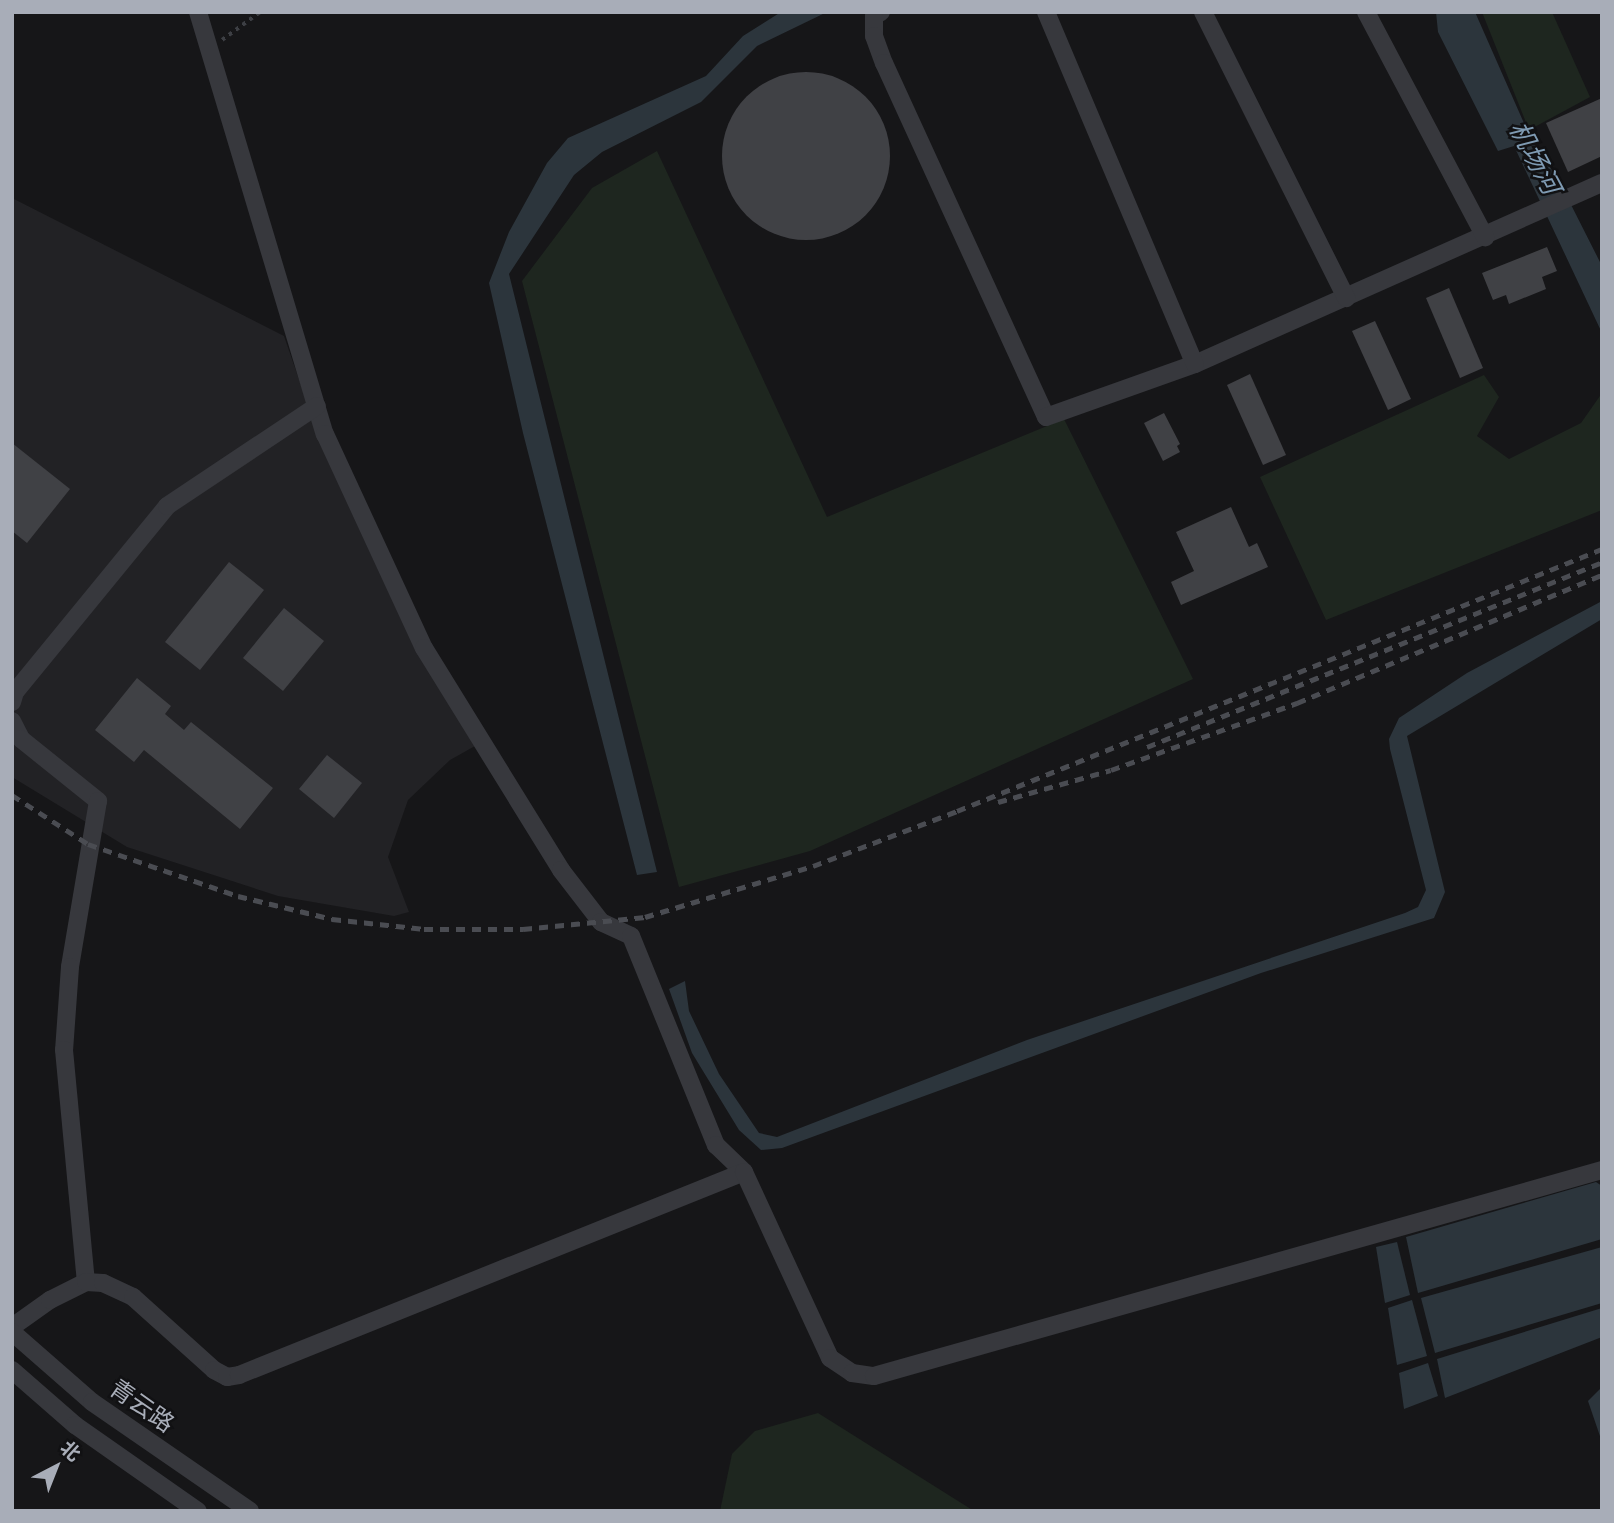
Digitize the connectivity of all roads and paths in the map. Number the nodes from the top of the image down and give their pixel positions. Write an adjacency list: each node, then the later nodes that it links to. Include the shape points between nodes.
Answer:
1 (198, 12): 7 (street)
2 (260, 12): 7 (path)
3 (881, 12): 11 (street, via 874,16 874,36 884,63 1046,417)
4 (1046, 12): 11 (street)
5 (1202, 12): 10 (street)
6 (1366, 12): 9 (street)
7 (208, 49): 12 (street)
8 (1602, 183): 9 (street)
9 (1493, 234): 10 (street)
10 (1346, 298): 11 (street)
11 (1195, 364)
12 (317, 406): 13 (street, via 167,506 15,692); 16 (street, via 424,648 561,870 601,922 631,936 716,1145)
13 (12, 702)
14 (12, 720): 17 (street, via 22,739 97,801 70,967 64,1050)
15 (1602, 1170): 16 (street, via 874,1377 852,1373 830,1358)
16 (744, 1172): 17 (street, via 239,1375 227,1377 214,1370 119,1289)
17 (86, 1282): 18 (street)
18 (12, 1327)
19 (12, 1332): 22 (street, 青云路, via 92,1402)
20 (12, 1370): 21 (street, via 75,1425)
21 (198, 1511)
22 (250, 1511)

